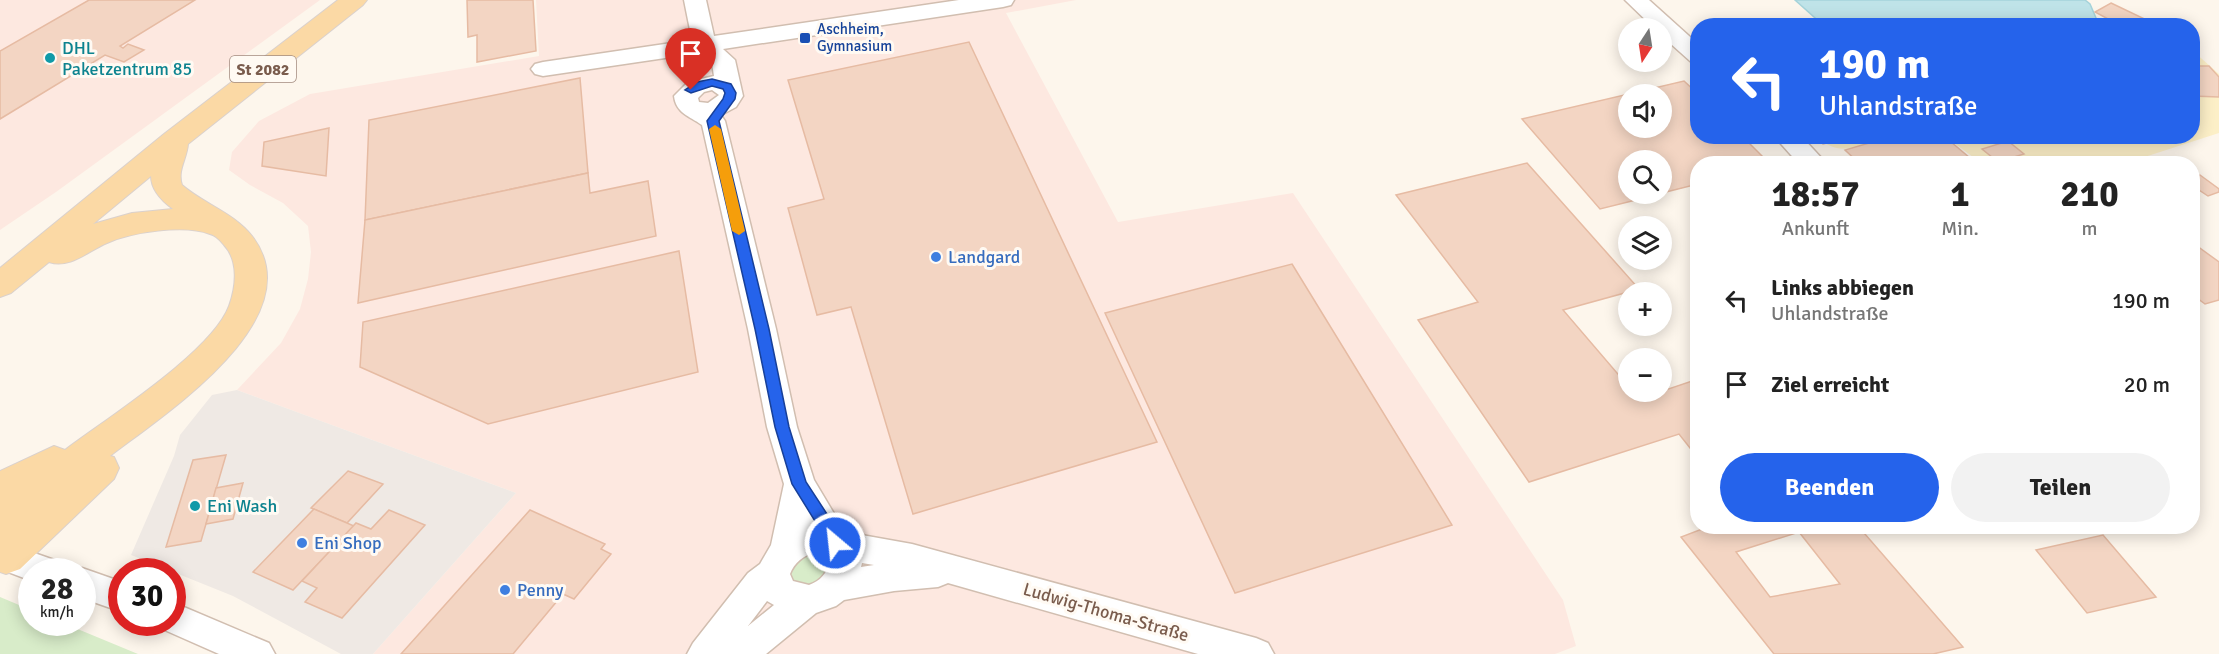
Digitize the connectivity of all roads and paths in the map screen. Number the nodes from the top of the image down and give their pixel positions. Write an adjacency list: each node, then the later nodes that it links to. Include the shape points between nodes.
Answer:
1 (354, 0): 9 (main road, St 2082)
2 (696, 0): 5 (street)
3 (1003, 0): 5 (street)
4 (1636, 0): 6 (street)
5 (704, 45): 7 (street); 8 (street, via 689,68); 8 (street, via 723,60)
6 (1690, 49)
7 (543, 69)
8 (710, 104): 16 (street, via 782,427)
9 (174, 141): 12 (main road, via 176,152 167,165 165,181 170,193); 13 (main road, St 2082)
10 (1794, 144): 11 (street)
11 (1807, 156)
12 (218, 224): 14 (main road, via 161,218 108,229 52,258); 15 (main road, via 235,236 247,255 252,274 248,295 230,332)
13 (0, 285)
14 (0, 298)
15 (188, 379): 17 (main road, via 137,404 84,444); 19 (main road, via 168,407)
16 (800, 484): 18 (street); 21 (street)
17 (0, 489)
18 (834, 543): 21 (street, via 807,538); 22 (street, Ludwig-Thoma-Straße, via 873,548); 23 (street, via 847,565)
19 (2, 546): 20 (street)
20 (23, 558)
21 (780, 562): 24 (street, via 778,587 790,597); 27 (street)
22 (955, 571): 23 (street, Ludwig-Thoma-Straße); 29 (street, Ludwig-Thoma-Straße)
23 (837, 586): 24 (street, via 823,596)
24 (807, 600): 28 (street)
25 (186, 623): 26 (street)
26 (257, 654)
27 (705, 654)
28 (743, 654)
29 (1256, 654)

